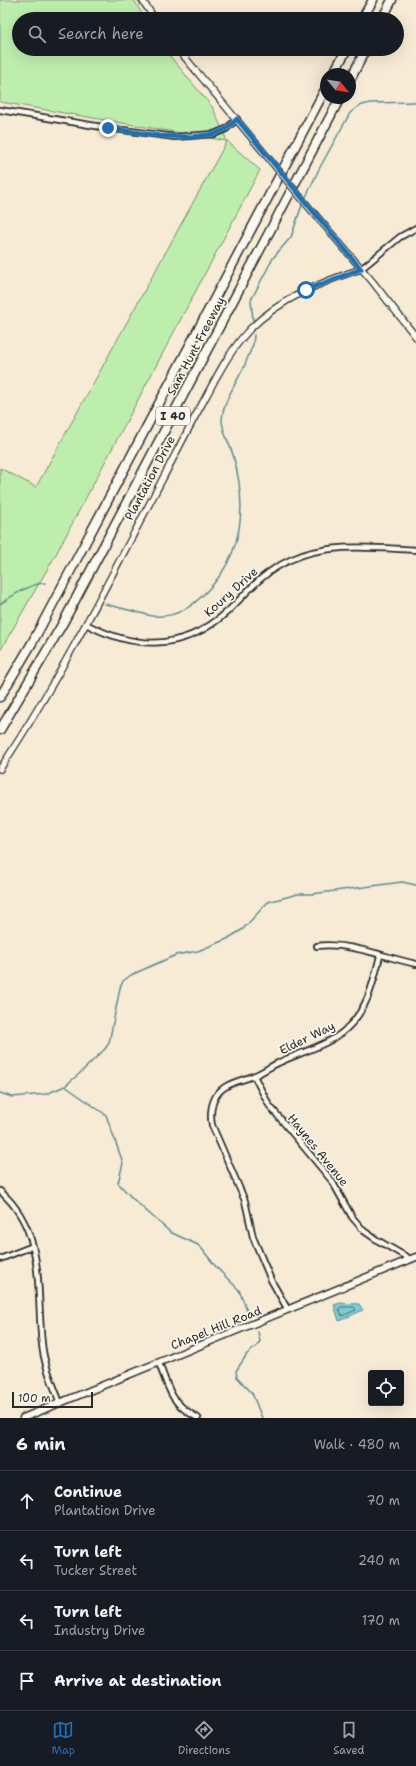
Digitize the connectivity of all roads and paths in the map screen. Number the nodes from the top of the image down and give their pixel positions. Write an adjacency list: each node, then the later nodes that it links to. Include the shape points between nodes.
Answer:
1 (142, 0): 4 (street)
2 (372, 0): 5 (highway)
3 (392, 0): 6 (highway)
4 (150, 12)
5 (366, 12)
6 (386, 12)
7 (184, 56): 15 (street)
8 (343, 56): 10 (highway)
9 (362, 56): 11 (highway)
10 (336, 68)
11 (356, 68)
12 (320, 99): 21 (highway, Sam Hunt Freeway / I 40, via 66,580)
13 (337, 104): 22 (highway, Sam Hunt Freeway / I 40, via 63,623)
14 (0, 110): 15 (street, via 175,137 214,134 226,129)
15 (237, 119): 17 (street, bridge)
16 (416, 228): 17 (street, Plantation Drive, via 400,237)
17 (361, 269): 18 (street); 20 (street, Plantation Drive, via 291,298 263,317 240,341 213,384)
18 (416, 338)
19 (416, 550): 20 (street, Koury Drive, via 345,548 310,553 290,560 262,576 214,622 200,631 168,642 118,639)
20 (86, 624): 23 (street, Plantation Drive, via 30,723)
21 (0, 697)
22 (0, 730)
23 (0, 769)
24 (317, 946): 25 (street, via 344,945)
25 (380, 956): 26 (street); 27 (street, Elder Way, via 369,997 357,1018 345,1031)
26 (416, 964)
27 (254, 1076): 30 (street, Haynes Avenue, via 269,1105 332,1181 352,1217 377,1240); 32 (street, Elder Way, via 231,1084 216,1095 210,1116 245,1201 253,1237 271,1280)
28 (0, 1191): 29 (street, via 26,1223)
29 (33, 1246): 31 (street); 34 (street, via 43,1350)
30 (413, 1258): 32 (main road, Chapel Hill Road)
31 (0, 1260)
32 (288, 1310): 33 (main road, Chapel Hill Road)
33 (159, 1363): 34 (main road, Chapel Hill Road); 36 (street, via 171,1396 178,1405)
34 (60, 1403): 35 (main road, Chapel Hill Road)
35 (23, 1418)
36 (198, 1418)

